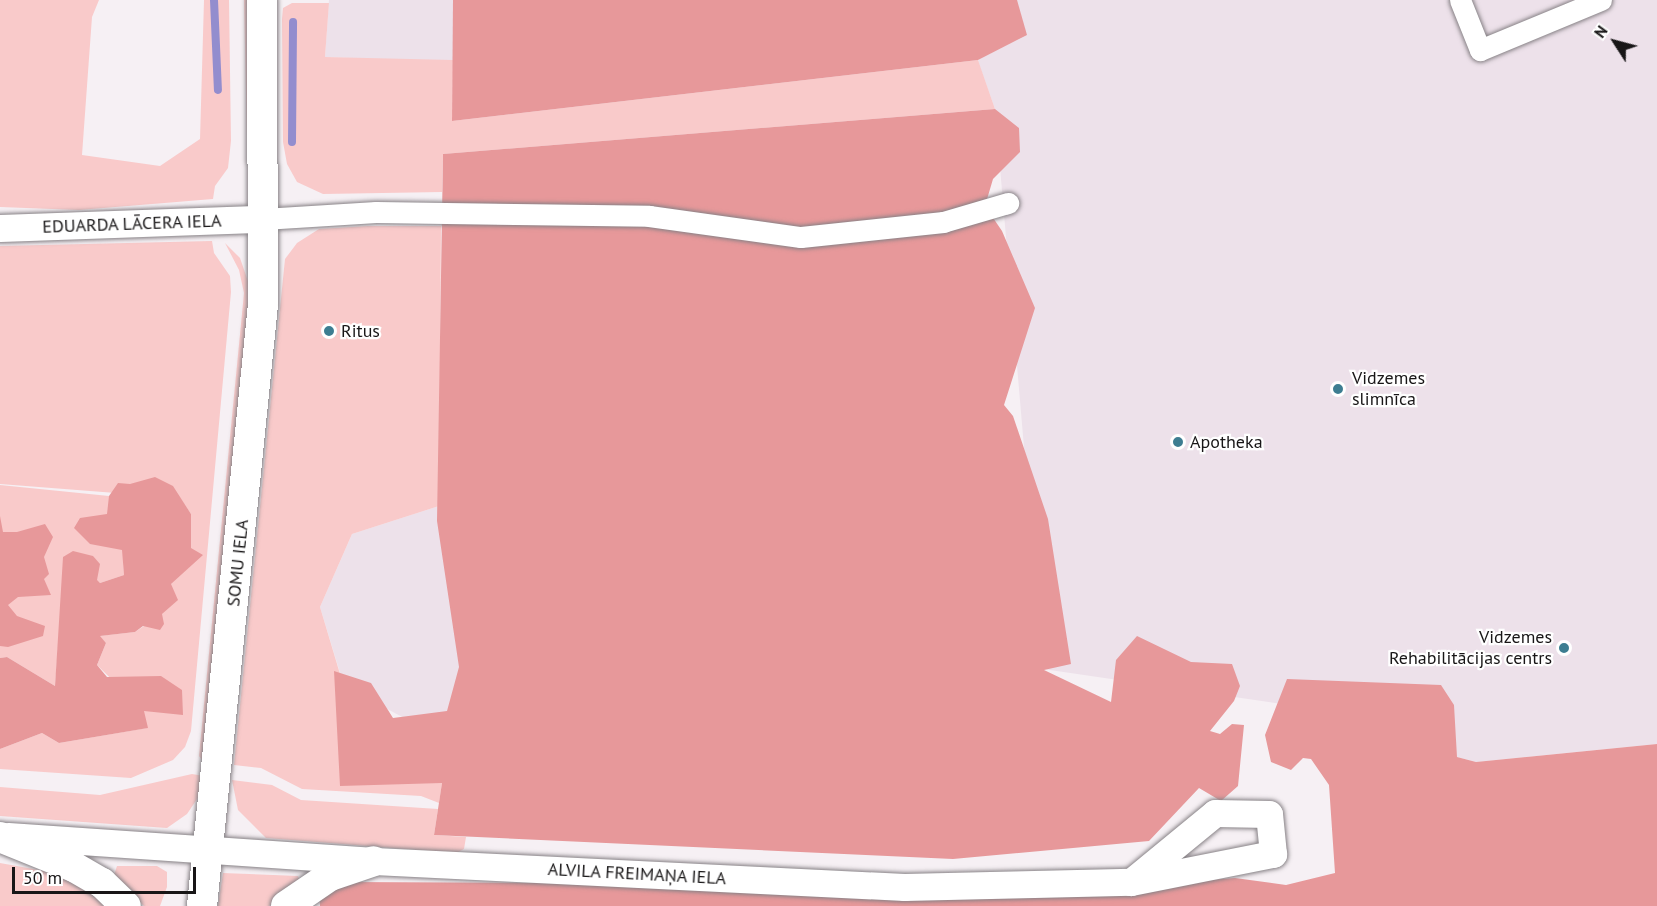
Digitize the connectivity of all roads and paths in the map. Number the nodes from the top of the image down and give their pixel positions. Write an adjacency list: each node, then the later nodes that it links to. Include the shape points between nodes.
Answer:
1 (262, 0): 5 (main road, SOMU IELA)
2 (1460, 0): 3 (street, via 1480,50)
3 (1601, 0)
4 (1008, 203): 5 (street, via 943,222 801,237 649,216 376,212)
5 (263, 219): 6 (street, EDUARDA LĀCERA IELA); 8 (main road, SOMU IELA, via 263,304)
6 (0, 228)
7 (0, 836): 8 (street, ALVILA FREIMAŅA IELA); 11 (main road, via 74,867 102,883)
8 (208, 849): 9 (street, ALVILA FREIMAŅA IELA); 12 (main road, SOMU IELA)
9 (374, 861): 10 (street, ALVILA FREIMAŅA IELA, via 904,887); 13 (main road, via 330,876)
10 (1131, 882): 10 (street, ALVILA FREIMAŅA IELA, via 1273,854 1269,814 1215,813)
11 (126, 906)
12 (202, 906)
13 (286, 906)

